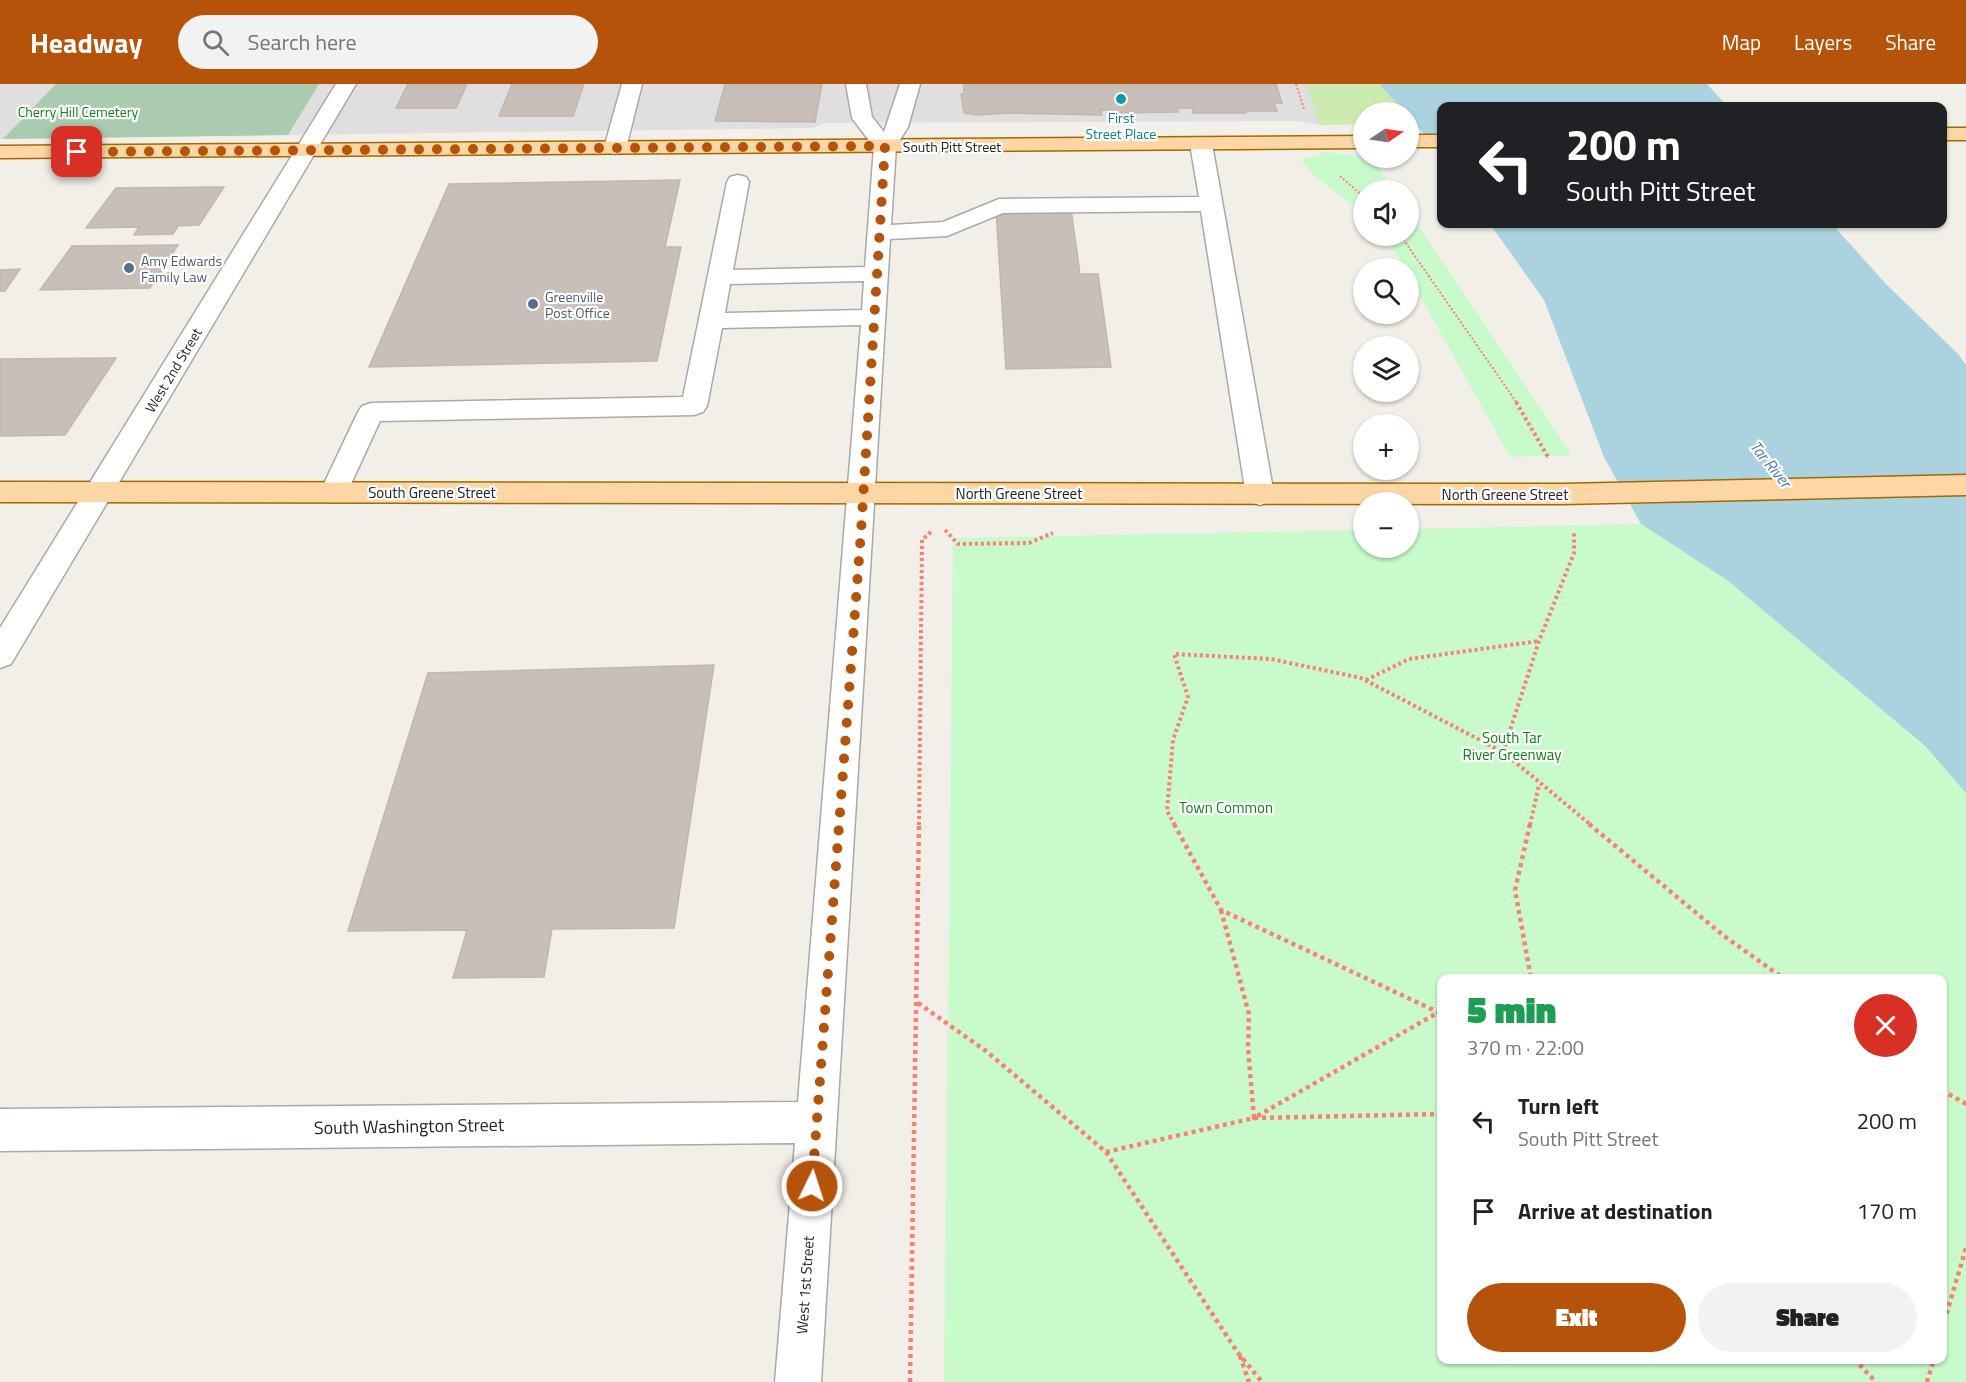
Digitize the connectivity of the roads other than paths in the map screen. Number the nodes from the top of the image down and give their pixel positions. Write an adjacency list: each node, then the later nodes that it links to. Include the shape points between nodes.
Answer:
1 (346, 84): 13 (street, West 2nd Street)
2 (632, 84): 12 (street)
3 (856, 84): 11 (street, via 862,118)
4 (910, 84): 11 (street, via 898,127)
5 (1947, 134): 6 (main road)
6 (1966, 134)
7 (1419, 141): 8 (main road)
8 (1437, 141)
9 (1353, 142): 10 (main road, South Pitt Street)
10 (1201, 144): 11 (main road, South Pitt Street); 16 (street)
11 (885, 146): 12 (main road, South Pitt Street); 17 (street, West 1st Street)
12 (615, 148): 13 (main road, South Pitt Street)
13 (306, 150): 14 (main road, South Pitt Street); 23 (street, West 2nd Street)
14 (0, 152)
15 (738, 182): 19 (street)
16 (1211, 204): 17 (street, via 999,206 947,229); 27 (street)
17 (880, 233): 18 (street, West 1st Street)
18 (877, 274): 19 (street); 20 (street, West 1st Street)
19 (719, 277): 21 (street)
20 (875, 317): 21 (street); 26 (street, West 1st Street)
21 (711, 321): 25 (street, via 694,406 371,412)
22 (1966, 485): 27 (main road, North Greene Street, via 1563,494)
23 (99, 491): 24 (main road, South Greene Street); 25 (main road, South Greene Street); 28 (street, West 2nd Street)
24 (0, 492)
25 (334, 492): 26 (main road, South Greene Street)
26 (863, 492): 27 (main road, North Greene Street); 29 (street, West 1st Street)
27 (1260, 495)
28 (0, 655)
29 (817, 1122): 30 (street, South Washington Street); 31 (street, West 1st Street)
30 (0, 1130)
31 (798, 1382)

